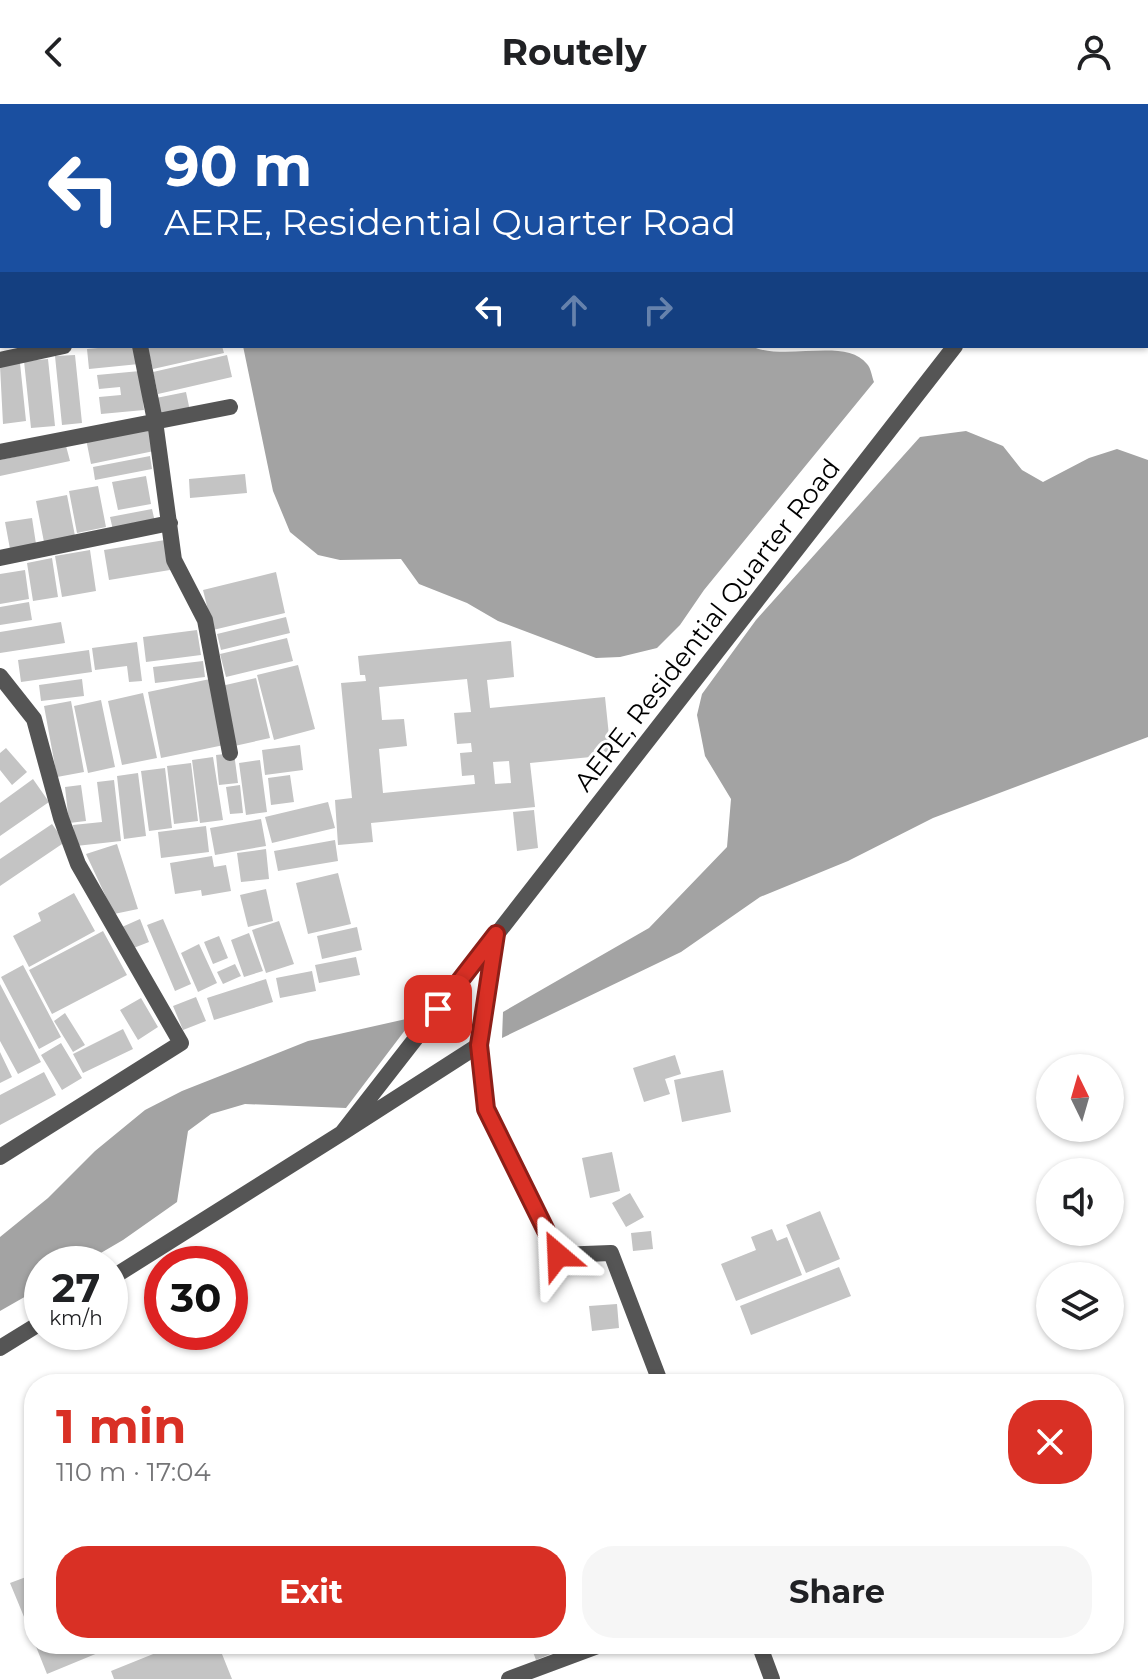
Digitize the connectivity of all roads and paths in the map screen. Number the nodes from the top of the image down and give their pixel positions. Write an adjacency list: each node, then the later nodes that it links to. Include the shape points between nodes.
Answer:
1 (55, 348): 4 (street)
2 (140, 348): 6 (street)
3 (953, 348): 12 (street, AERE, Residential Quarter Road)
4 (0, 360)
5 (230, 407): 6 (street)
6 (155, 421): 7 (street); 8 (street)
7 (0, 452)
8 (170, 523): 9 (street); 11 (street, via 174,560 205,620)
9 (0, 558)
10 (0, 676): 15 (street, via 34,719 78,864 181,1043)
11 (230, 753)
12 (496, 934): 13 (street, AERE, Residential Quarter Road); 14 (street, AERE, Residential Quarter Road)
13 (479, 1045): 14 (street); 19 (street, AERE, Residential Quarter Road, via 486,1109 558,1255 611,1253)
14 (342, 1133): 16 (street)
15 (0, 1157)
16 (128, 1268)
17 (24, 1333): 18 (street)
18 (0, 1348)
19 (657, 1374)
20 (576, 1654): 22 (street)
21 (763, 1654): 23 (street)
22 (509, 1679)
23 (772, 1679)

